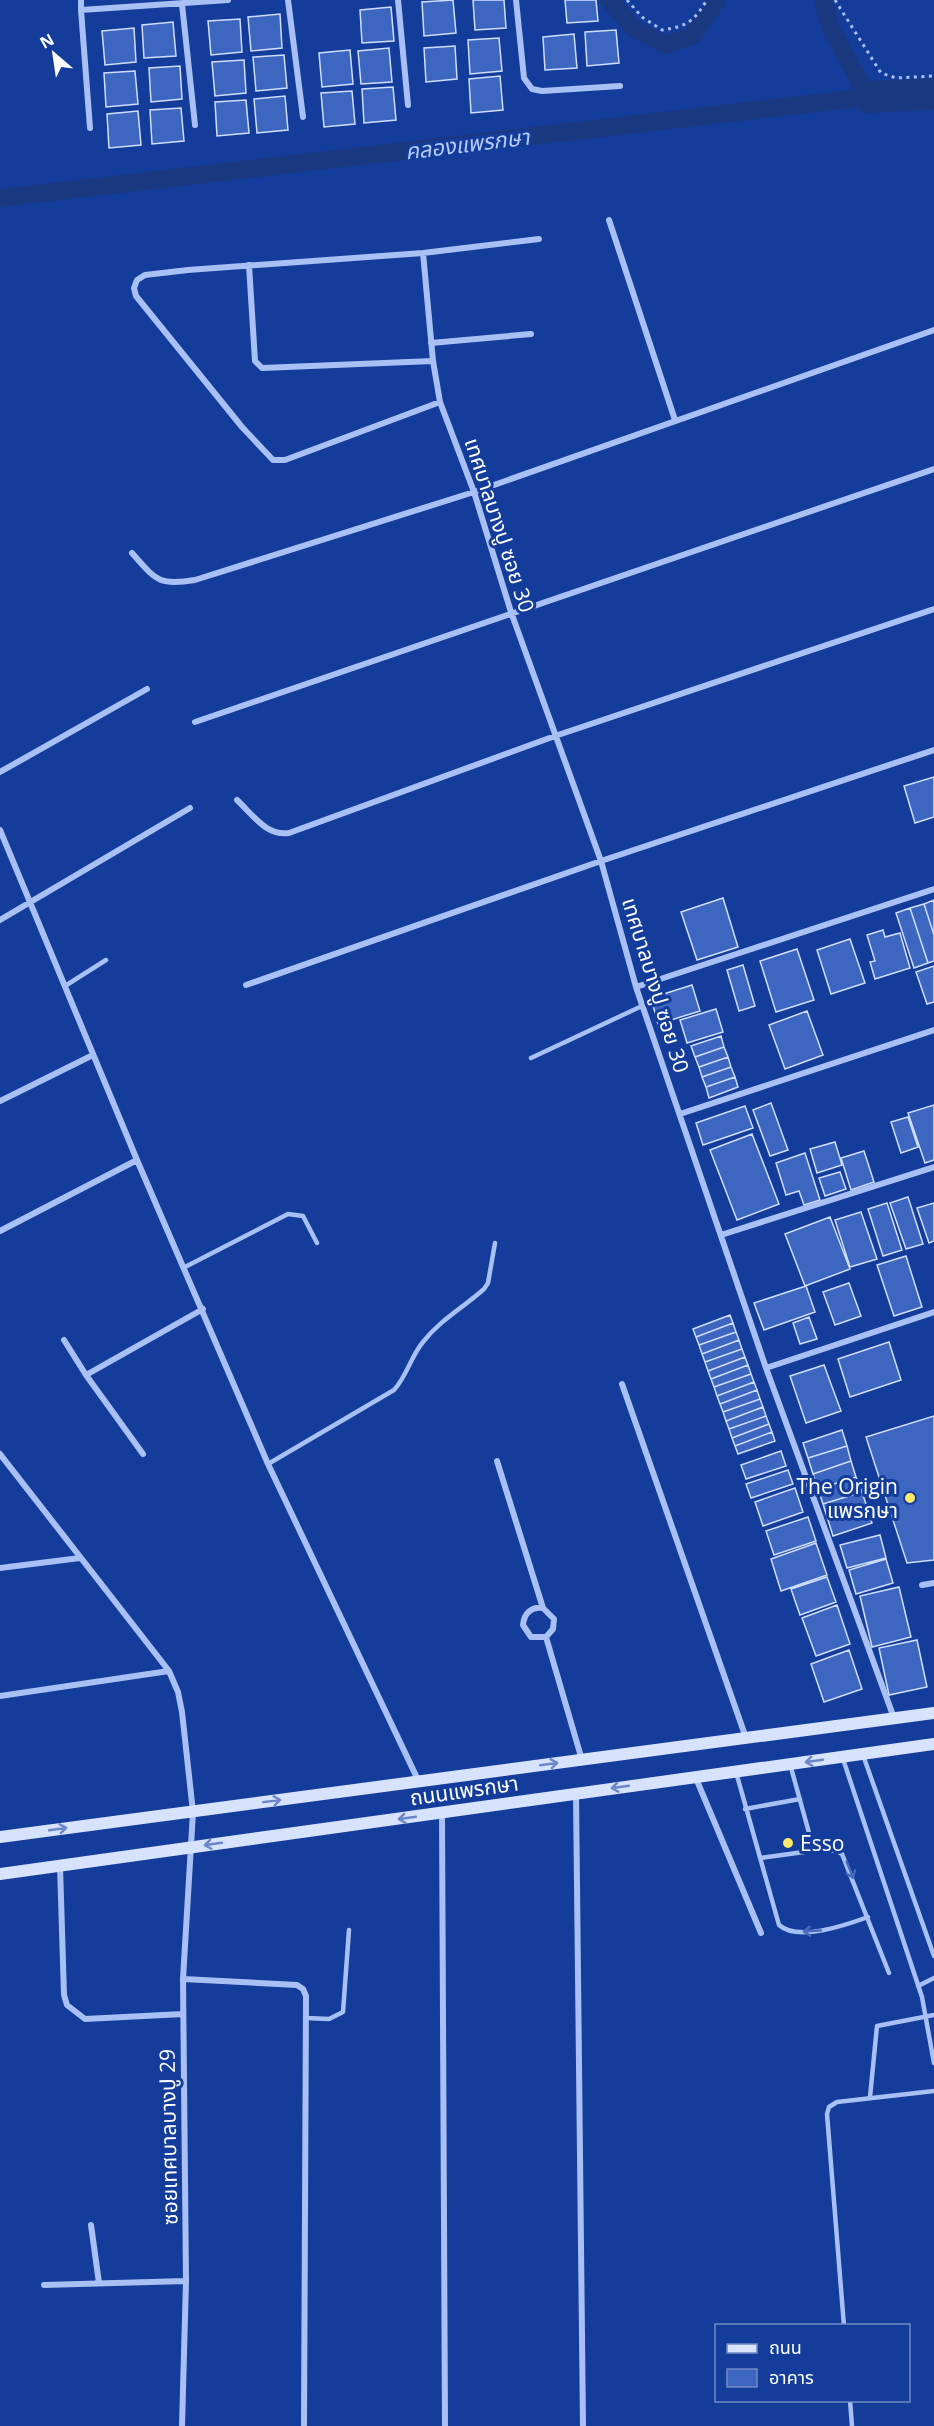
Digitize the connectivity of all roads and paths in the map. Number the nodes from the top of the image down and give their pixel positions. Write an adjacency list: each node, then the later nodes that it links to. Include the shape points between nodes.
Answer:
1 (81, 0): 10 (street)
2 (228, 0): 9 (street)
3 (288, 0): 14 (street)
4 (398, 0): 13 (street)
5 (516, 0): 12 (street, via 524,78 532,89)
6 (627, 0): 7 (path, via 642,17 662,30 683,27 696,18)
7 (707, 0)
8 (835, 0): 11 (path, via 881,73 896,78)
9 (182, 4): 10 (street); 15 (street)
10 (81, 10): 16 (street)
11 (934, 76)
12 (620, 86)
13 (408, 105)
14 (303, 117)
15 (195, 125)
16 (90, 128)
17 (609, 220): 26 (street)
18 (539, 239): 19 (street)
19 (423, 253): 20 (street); 23 (street, เทศบาลบางปู ซอย 30)
20 (249, 265): 24 (street, via 255,360 262,368); 25 (street, via 145,275 134,288 136,296 236,420 273,460 285,460)
21 (934, 330): 26 (street)
22 (531, 334): 23 (street)
23 (431, 343): 24 (street, เทศบาลบางปู ซอย 30)
24 (433, 362): 25 (street, เทศบาลบางปู ซอย 30)
25 (440, 402): 28 (street, เทศบาลบางปู ซอย 30)
26 (675, 420): 28 (street)
27 (934, 469): 31 (street)
28 (474, 492): 29 (street, via 195,580 165,583); 31 (street, เทศบาลบางปู ซอย 30)
29 (132, 553)
30 (934, 609): 34 (street)
31 (512, 612): 33 (street); 34 (street, เทศบาลบางปู ซอย 30)
32 (147, 689): 36 (street)
33 (195, 722)
34 (555, 736): 37 (street, via 289,833 277,835 268,831); 40 (street, เทศบาลบางปู ซอย 30)
35 (934, 750): 40 (street)
36 (0, 772)
37 (237, 800)
38 (190, 808): 42 (street)
39 (0, 830): 42 (street)
40 (601, 861): 45 (street); 47 (street, เทศบาลบางปู ซอย 30)
41 (934, 889): 47 (street)
42 (31, 905): 43 (street); 46 (street)
43 (0, 920)
44 (106, 960): 46 (lane)
45 (246, 985)
46 (65, 986): 50 (street)
47 (636, 987): 48 (street, เทศบาลบางปู ซอย 30)
48 (642, 1006): 51 (lane); 53 (street, เทศบาลบางปู ซอย 30)
49 (934, 1030): 53 (street)
50 (93, 1055): 52 (street); 54 (street)
51 (531, 1058)
52 (0, 1101)
53 (680, 1114): 57 (street, เทศบาลบางปู ซอย 30)
54 (137, 1160): 56 (street); 60 (street)
55 (934, 1167): 57 (street)
56 (0, 1231)
57 (721, 1235): 64 (street, เทศบาลบางปู ซอย 30)
58 (317, 1243): 60 (lane, via 303,1216 288,1214)
59 (495, 1243): 70 (lane, via 484,1289 433,1330 394,1390)
60 (185, 1267): 61 (street)
61 (203, 1309): 65 (street); 70 (street)
62 (934, 1312): 64 (street)
63 (64, 1340): 65 (street)
64 (766, 1368): 80 (street, เทศบาลบางปู ซอย 30)
65 (86, 1375): 68 (street)
66 (622, 1384): 81 (street)
67 (0, 1454): 71 (street, ซอยเทศบาลบางปู 29)
68 (143, 1454)
69 (497, 1461): 75 (street)
70 (268, 1464): 89 (street)
71 (80, 1558): 72 (street); 77 (street, ซอยเทศบาลบางปู 29)
72 (0, 1568)
73 (934, 1583): 74 (street)
74 (922, 1585)
75 (543, 1608): 76 (street, via 551,1614 554,1624); 76 (street, via 529,1611 523,1624 531,1637)
76 (546, 1637): 85 (street)
77 (169, 1671): 78 (street); 93 (street, ซอยเทศบาลบางปู 29, via 182,1712)
78 (0, 1696)
79 (934, 1713): 80 (main road, ถนนแพรกษา)
80 (894, 1719): 81 (main road, ถนนแพรกษา)
81 (746, 1738): 85 (main road, ถนนแพรกษา)
82 (934, 1744): 83 (main road, ถนนแพรกษา)
83 (863, 1754): 84 (main road, ถนนแพรกษา); 104 (lane)
84 (842, 1757): 86 (main road, ถนนแพรกษา, one-way to 86); 108 (lane)
85 (582, 1760): 89 (main road, ถนนแพรกษา, one-way to 85)
86 (790, 1764): 87 (main road, ถนนแพรกษา); 91 (lane)
87 (735, 1770): 88 (main road, ถนนแพรกษา); 92 (lane)
88 (695, 1776): 90 (main road, ถนนแพรกษา, one-way to 90); 103 (street)
89 (419, 1782): 93 (main road, ถนนแพรกษา, one-way to 89)
90 (576, 1793): 94 (main road, ถนนแพรกษา); 125 (street)
91 (800, 1799): 92 (lane); 97 (lane)
92 (746, 1809): 98 (lane)
93 (193, 1812): 95 (main road, ถนนแพรกษา, one-way to 93); 96 (street, ซอยเทศบาลบางปู 29)
94 (442, 1813): 96 (main road, ถนนแพรกษา, one-way to 96); 124 (street)
95 (0, 1837)
96 (192, 1847): 99 (main road, ถนนแพรกษา); 107 (street, ซอยเทศบาลบางปู 29)
97 (810, 1848): 98 (lane); 101 (lane, one-way to 101, via 842,1854)
98 (760, 1858): 101 (lane, one-way to 98, via 826,1930 784,1929 779,1924)
99 (60, 1866): 100 (main road, ถนนแพรกษา); 109 (street, via 67,2006 85,2019)
100 (0, 1874)
101 (868, 1917): 105 (lane)
102 (349, 1930): 112 (lane, via 343,2012 329,2019)
103 (761, 1933)
104 (934, 1956)
105 (889, 1972)
106 (934, 1978): 108 (lane)
107 (183, 1979): 109 (street, ซอยเทศบาลบางปู 29); 112 (street, via 297,1985 306,1996)
108 (918, 1986): 111 (lane)
109 (183, 2014): 117 (street, ซอยเทศบาลบางปู 29)
110 (934, 2015): 111 (lane)
111 (925, 2016): 113 (lane); 115 (lane, via 878,2026)
112 (306, 2018): 123 (street)
113 (934, 2063)
114 (934, 2091): 115 (lane)
115 (870, 2097): 120 (lane, via 837,2102 826,2114)
116 (91, 2225): 118 (street)
117 (186, 2281): 118 (street); 122 (street, ซอยเทศบาลบางปู 29)
118 (99, 2283): 119 (street)
119 (44, 2285)
120 (844, 2324)
121 (850, 2402): 126 (lane)
122 (182, 2426)
123 (304, 2426)
124 (445, 2426)
125 (583, 2426)
126 (852, 2426)

